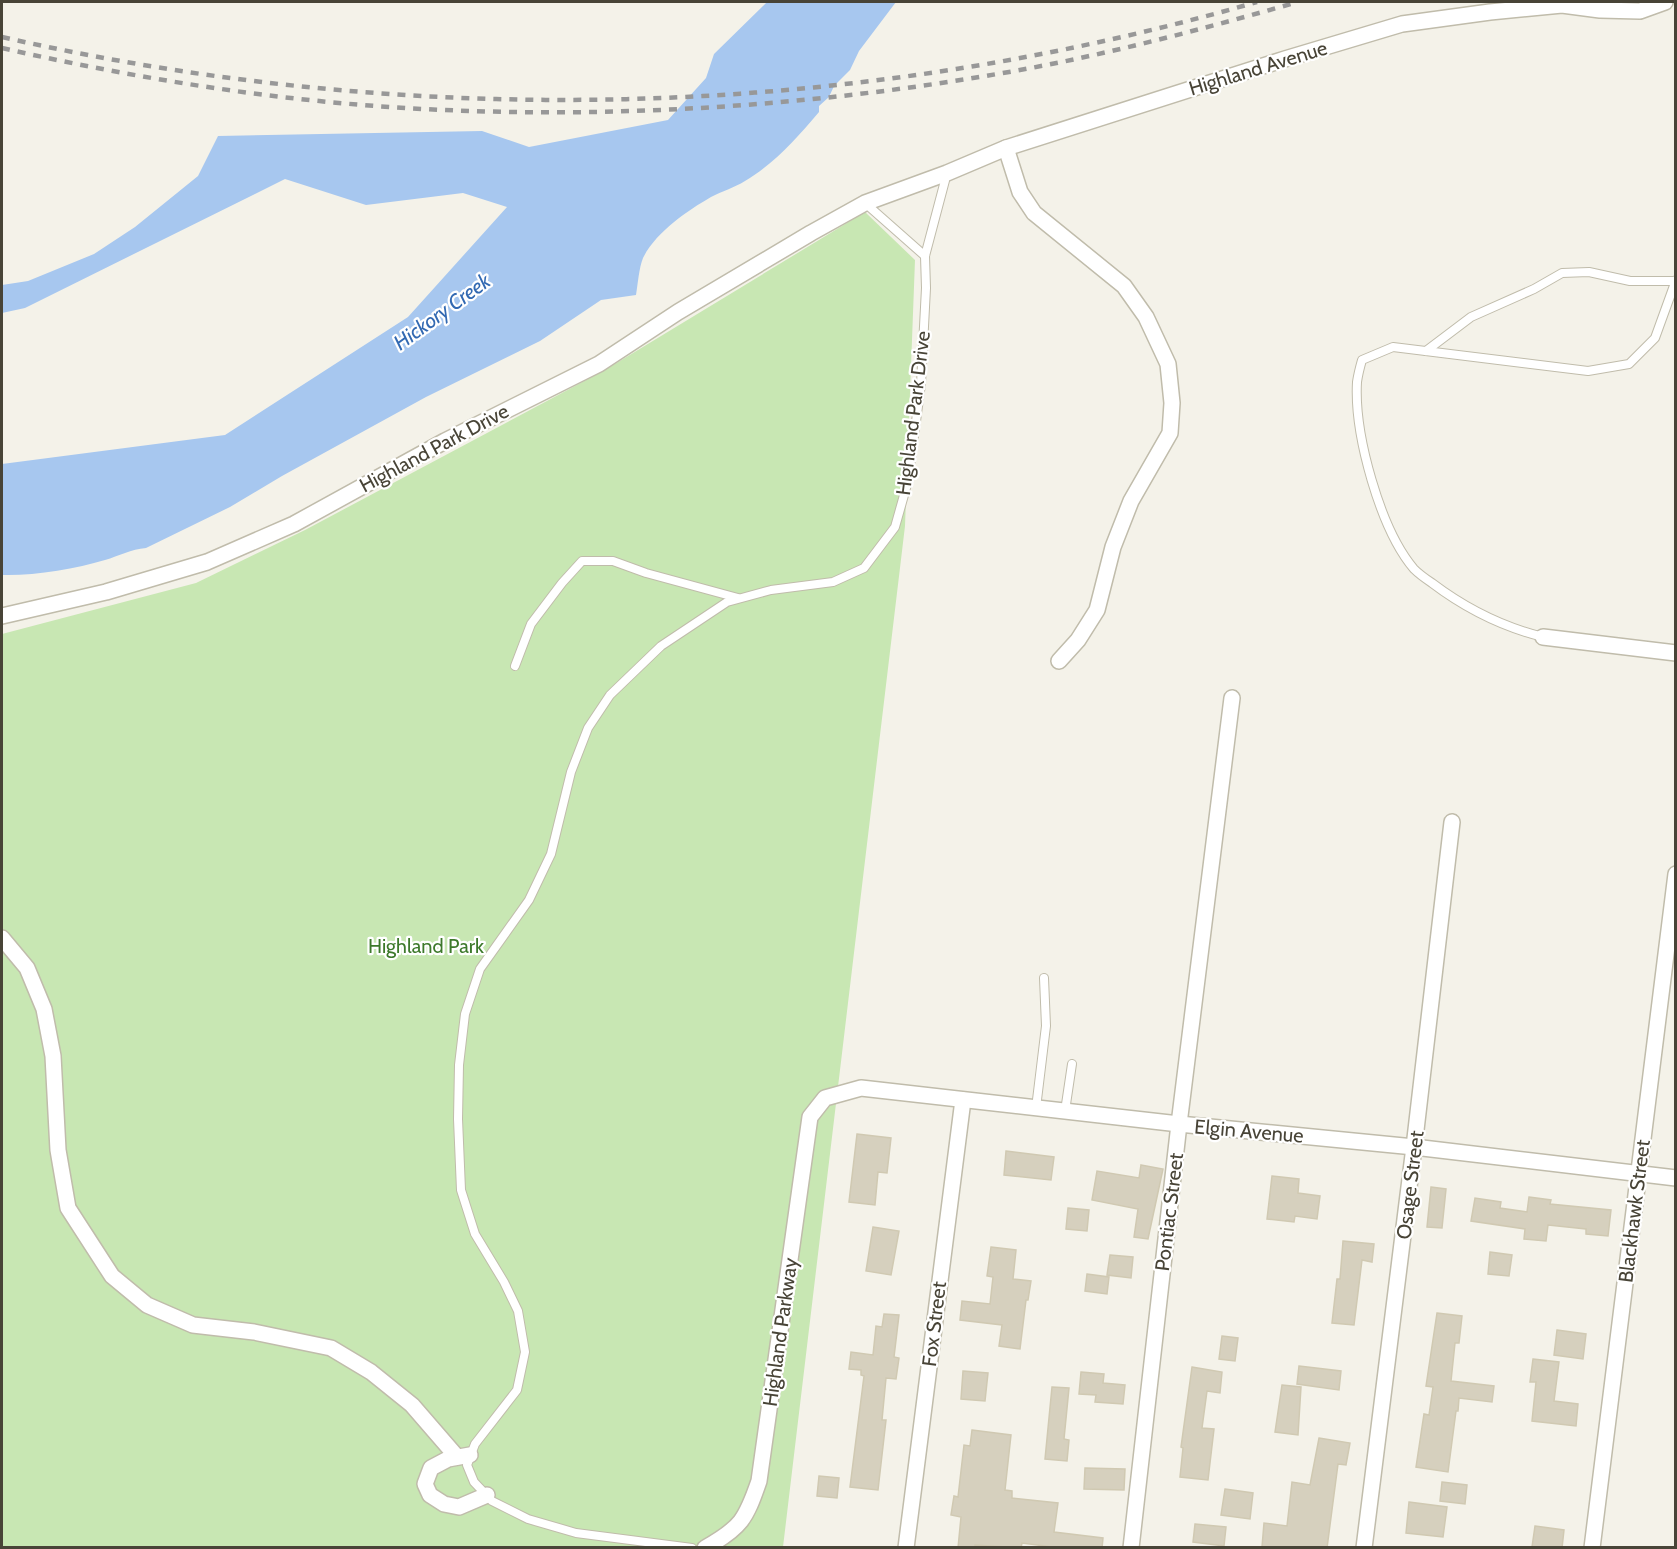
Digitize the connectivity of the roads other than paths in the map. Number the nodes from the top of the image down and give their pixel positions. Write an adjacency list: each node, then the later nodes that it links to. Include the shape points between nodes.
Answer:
1 (1665, 2): 2 (street, Highland Avenue, via 1640,11 1562,5 1402,24)
2 (1006, 148): 3 (street, Highland Avenue); 12 (street, via 1020,192 1034,213 1124,286 1146,317 1168,364 1170,433 1131,501 1113,548 1097,610)
3 (947, 173): 4 (street, Highland Avenue); 5 (lane, Highland Park Drive)
4 (865, 203): 5 (lane); 9 (street, Highland Park Drive, via 678,312 599,364 445,441 294,524 207,562 106,592)
5 (925, 256): 8 (lane, Highland Park Drive, via 921,384 908,481 896,527 864,568 833,582 771,590)
6 (1675, 281): 7 (lane, via 1630,281 1589,272 1562,273 1471,317); 7 (lane, via 1655,338 1629,364 1588,371)
7 (1426, 351): 10 (lane, via 1393,347 1362,360 1357,381 1358,414 1369,469 1387,527 1414,570 1451,597 1490,618)
8 (739, 599): 13 (lane, via 613,561 582,561 531,624); 28 (lane, Highland Park Drive, via 727,602 661,646 610,695 588,728 571,772 551,854 529,900 480,969 465,1014 459,1065 461,1190 475,1234 518,1311 525,1352 518,1390)
9 (2, 616)
10 (1543, 637): 11 (street)
11 (1676, 653)
12 (1059, 661)
13 (515, 666)
14 (1232, 698): 24 (street, Pontiac Street)
15 (1452, 822): 25 (street, Osage Street)
16 (1676, 874): 26 (street, Blackhawk Street)
17 (2, 938): 28 (street, via 27,968 44,1009 53,1056 58,1150 68,1208 112,1276 147,1305 193,1325 254,1332 331,1348 371,1372)
18 (1044, 978): 22 (lane, via 1046,1026)
19 (1072, 1064): 23 (lane)
20 (825, 1098): 21 (street, Elgin Avenue, via 861,1088); 31 (street, Highland Parkway, via 810,1117 759,1481 748,1512 729,1535)
21 (963, 1100): 22 (street, Elgin Avenue); 32 (street, Fox Street)
22 (1036, 1108): 23 (street, Elgin Avenue)
23 (1065, 1112): 24 (street, Elgin Avenue)
24 (1179, 1124): 25 (street, Elgin Avenue); 33 (street, Pontiac Street)
25 (1414, 1147): 26 (street, Elgin Avenue); 34 (street, Osage Street)
26 (1638, 1174): 27 (street, Elgin Avenue); 35 (street, Blackhawk Street)
27 (1676, 1178)
28 (467, 1452): 29 (lane, via 474,1482); 29 (street, via 430,1468 425,1484 430,1495 459,1507)
29 (487, 1496): 30 (lane, via 528,1519 576,1533)
30 (692, 1548)
31 (705, 1548)
32 (906, 1548)
33 (1131, 1548)
34 (1364, 1548)
35 (1592, 1548)

